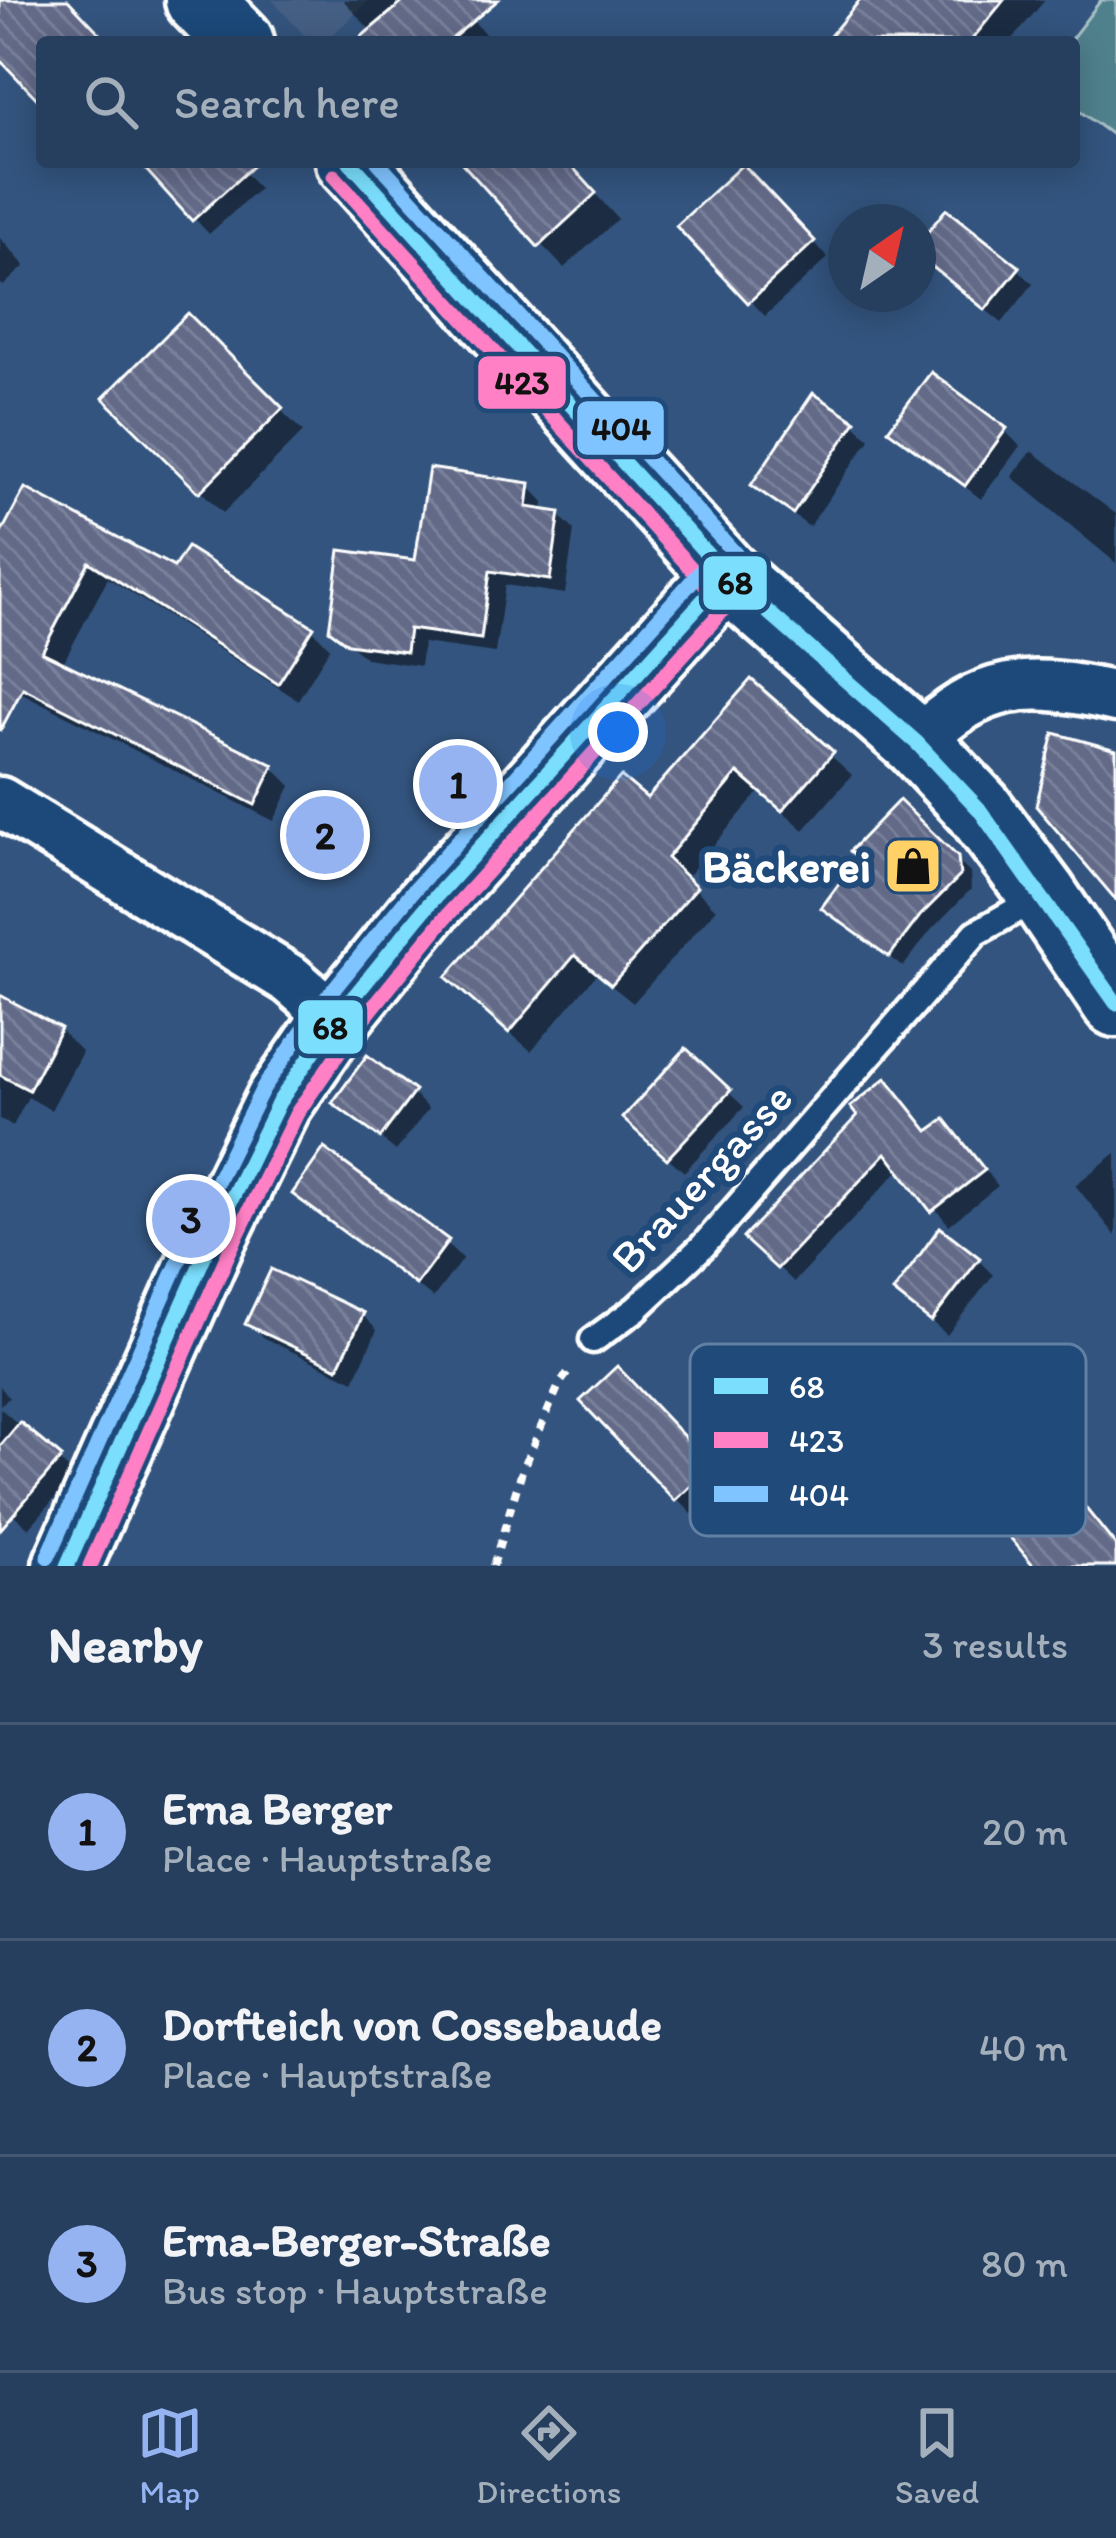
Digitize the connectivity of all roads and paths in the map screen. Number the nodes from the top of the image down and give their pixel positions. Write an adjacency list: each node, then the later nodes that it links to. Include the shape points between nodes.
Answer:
1 (199, 0): 2 (main road)
2 (234, 36)
3 (355, 168): 4 (main road)
4 (726, 574): 6 (main road); 10 (main road)
5 (1116, 697): 6 (street, via 1029,685 980,694)
6 (917, 743): 8 (main road)
7 (0, 802): 10 (street, via 291,980)
8 (1043, 895): 9 (main road); 11 (lane, Brauergasse, via 976,933 704,1246)
9 (1116, 1003)
10 (336, 1018): 12 (main road, via 279,1102 239,1183)
11 (593, 1340): 13 (path, via 560,1383)
12 (68, 1566)
13 (493, 1566)

